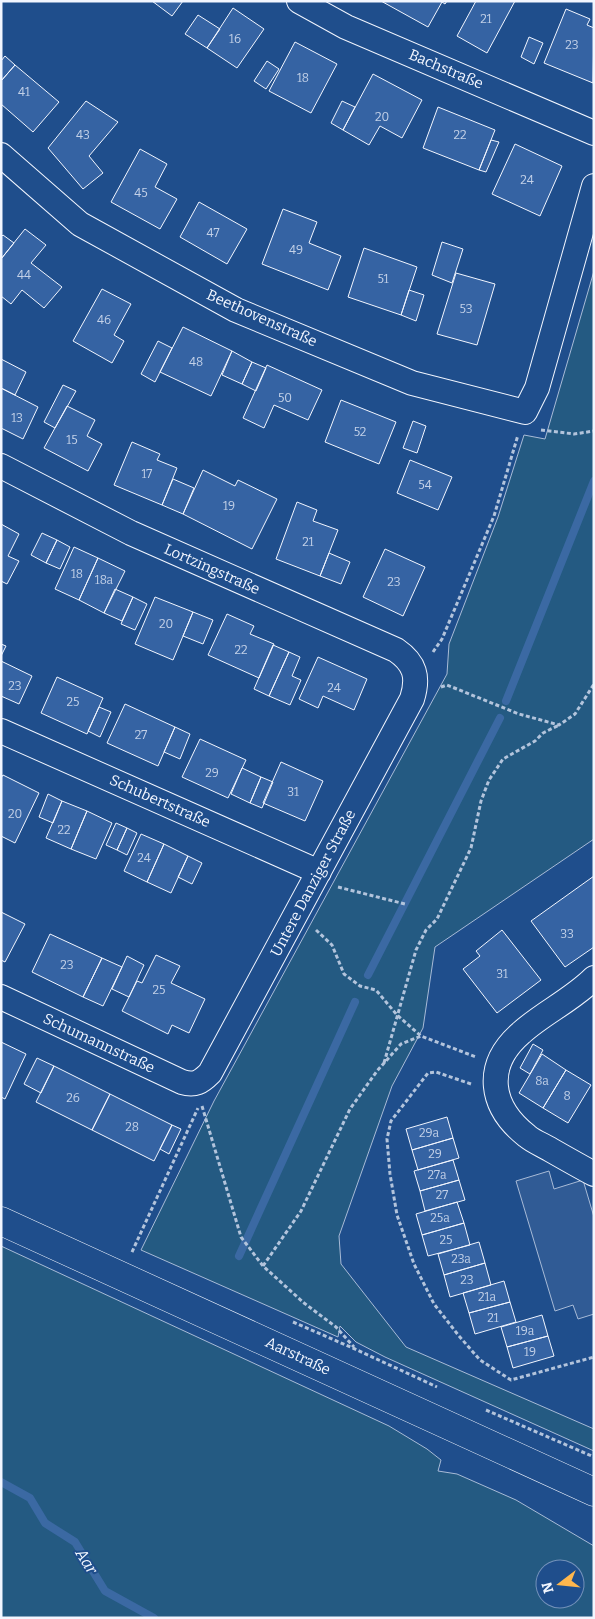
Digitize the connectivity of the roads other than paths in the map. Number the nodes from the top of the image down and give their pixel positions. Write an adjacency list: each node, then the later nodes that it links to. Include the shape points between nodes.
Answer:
1 (299, 1): 2 (street, Bachstraße, via 346,26)
2 (594, 133)
3 (1, 155): 4 (street, Beethovenstraße, via 80,224 236,310 412,383 523,419 537,388)
4 (594, 186)
5 (1, 466): 6 (street, Lortzingstraße, via 131,533 396,650 407,658)
6 (415, 683): 8 (street, Untere Danziger Straße, via 412,699)
7 (1, 731): 8 (street, Schubertstraße)
8 (319, 872): 11 (street, Untere Danziger Straße, via 210,1073)
9 (594, 978): 12 (street, via 520,1034 506,1050 494,1078 496,1092 512,1121 528,1137)
10 (1, 997): 11 (street, Schumannstraße, via 182,1082)
11 (197, 1083)
12 (594, 1174)
13 (1, 1221): 14 (main road, Aarstraße)
14 (594, 1492)

